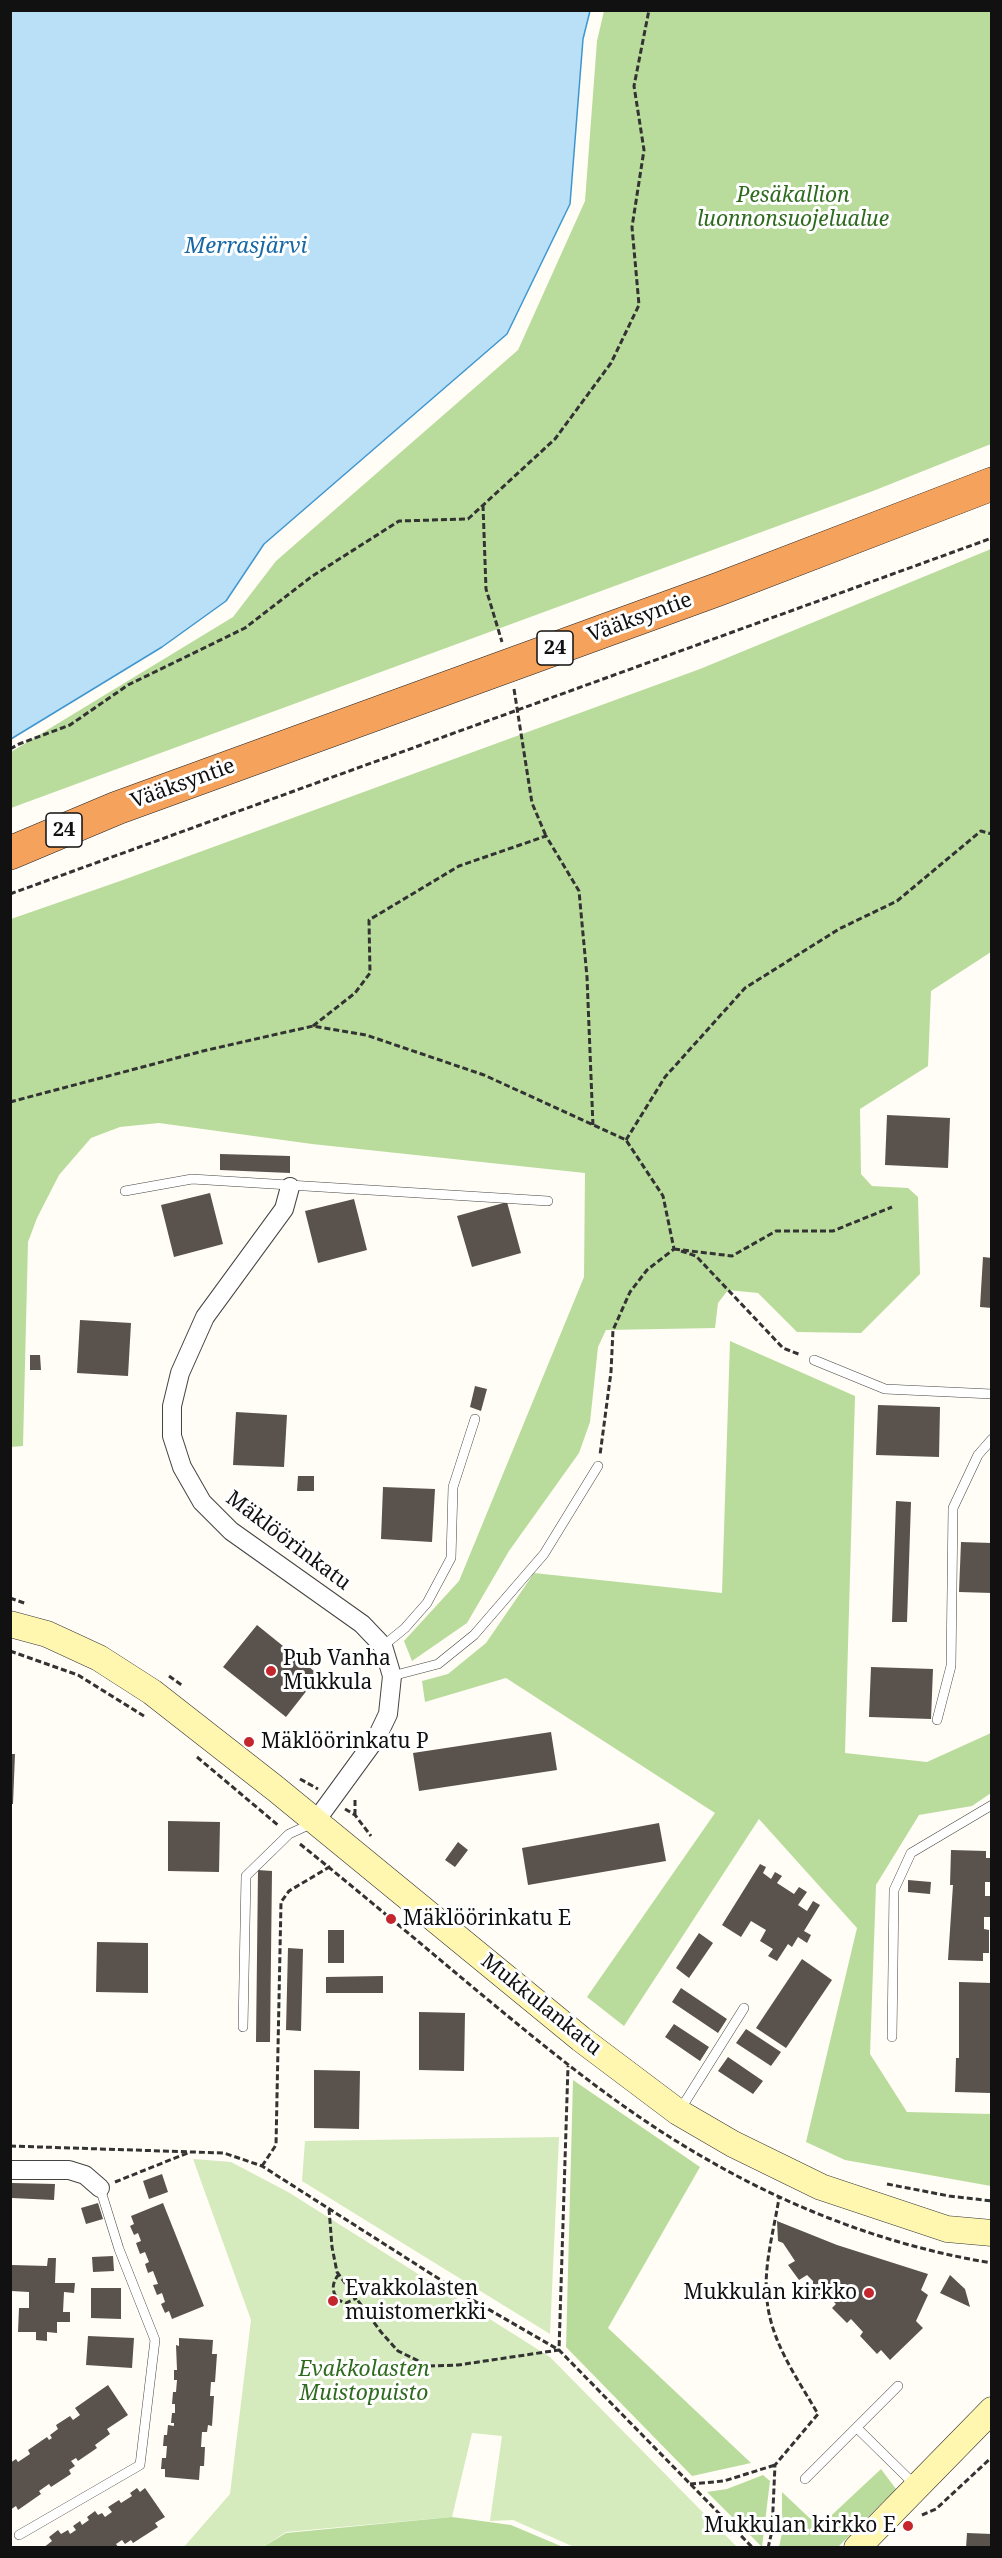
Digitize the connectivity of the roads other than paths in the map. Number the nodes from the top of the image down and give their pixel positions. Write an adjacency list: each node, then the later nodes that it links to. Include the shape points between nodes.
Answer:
1 (992, 484): 2 (highway, Vääksyntie / 24, via 719,589)
2 (117, 808): 3 (highway, Vääksyntie / 24); 4 (highway, Vääksyntie / 24)
3 (10, 839)
4 (10, 853)
5 (290, 1187): 6 (lane, via 192,1179); 7 (lane); 14 (street, Mäklöörinkatu, via 284,1209 205,1317 180,1372 172,1406 172,1436 182,1467 202,1502 231,1530 362,1623)
6 (125, 1191)
7 (548, 1201)
8 (814, 1360): 9 (lane, via 885,1389)
9 (992, 1394)
10 (474, 1419): 14 (lane, via 453,1487 451,1558 427,1603)
11 (992, 1439): 16 (lane, via 978,1455 953,1508 951,1666)
12 (598, 1466): 15 (lane, via 544,1554 474,1635 438,1664)
13 (10, 1624): 18 (street, Mukkulankatu, via 47,1634 99,1658 152,1692)
14 (383, 1646): 15 (street, Mäklöörinkatu)
15 (392, 1676): 18 (street, Mäklöörinkatu, via 388,1714 377,1737)
16 (938, 1720)
17 (992, 1805): 21 (lane, via 911,1853 894,1890)
18 (315, 1822): 20 (lane, via 289,1834 246,1876); 22 (street, Mukkulankatu)
19 (744, 2008): 22 (lane)
20 (243, 2027)
21 (892, 2037)
22 (678, 2112): 25 (street, Mukkulankatu, via 820,2187 947,2229)
23 (10, 2170): 24 (street, via 69,2170 85,2175)
24 (100, 2188): 31 (lane, via 155,2340 140,2465)
25 (992, 2233)
26 (897, 2386): 28 (lane)
27 (992, 2410): 30 (street)
28 (857, 2428): 29 (lane); 30 (lane)
29 (805, 2480)
30 (916, 2487): 32 (street)
31 (19, 2535)
32 (856, 2547)

